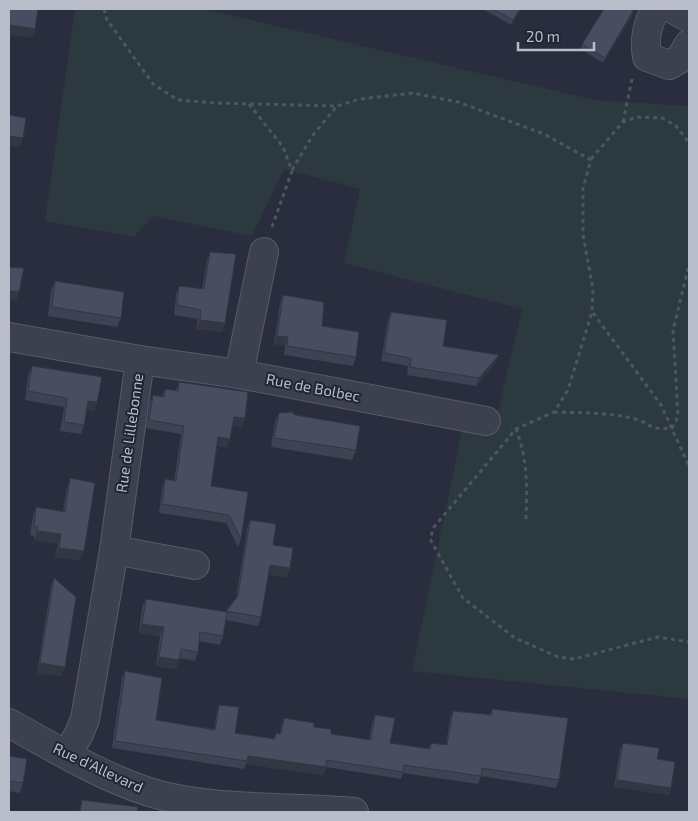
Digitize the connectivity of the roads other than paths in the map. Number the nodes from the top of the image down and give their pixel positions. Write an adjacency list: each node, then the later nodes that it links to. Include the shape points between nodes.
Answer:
1 (657, 9): 4 (street, via 651,17 645,47 647,57 670,65 680,59)
2 (673, 9): 3 (street)
3 (689, 18)
4 (689, 44)
5 (264, 252): 8 (street)
6 (9, 337): 7 (street, Rue de Lillebonne)
7 (140, 360): 8 (street, Rue de Bolbec); 10 (street, Rue de Lillebonne)
8 (239, 374): 9 (street, Rue de Bolbec)
9 (486, 421)
10 (114, 550): 11 (street); 13 (street, Rue de Lillebonne, via 85,720)
11 (195, 565)
12 (9, 723): 13 (street, Rue d'Allevard)
13 (67, 754): 14 (street, Rue d'Allevard, via 116,780 150,792 189,801)
14 (280, 810): 15 (street, Rue d'Allevard)
15 (337, 811)

